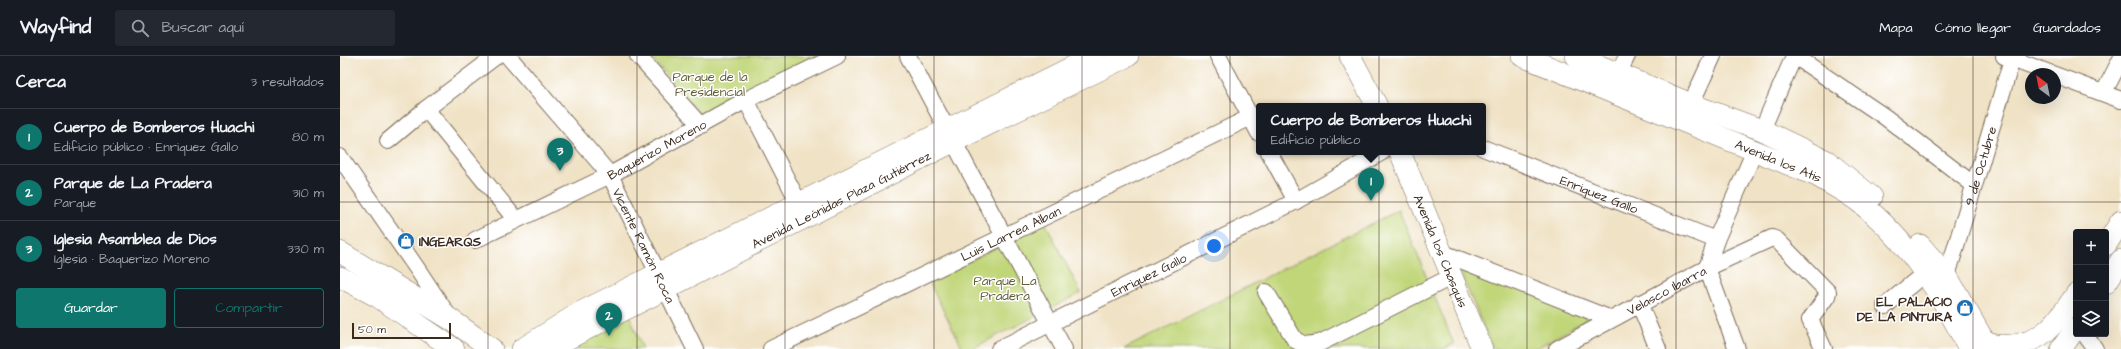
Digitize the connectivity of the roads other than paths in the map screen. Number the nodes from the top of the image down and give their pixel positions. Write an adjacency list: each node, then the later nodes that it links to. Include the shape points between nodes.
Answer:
1 (496, 56): 22 (street)
2 (508, 56): 35 (street, Vicente Ramón Roca)
3 (638, 56): 24 (street)
4 (837, 56): 18 (street, Baquerizo Moreno)
5 (908, 56): 27 (street)
6 (1094, 56): 27 (main road, Avenida Leónidas Plaza Gutiérrez, via 987,110)
7 (1128, 56): 27 (main road, Avenida Leónidas Plaza Gutiérrez)
8 (1218, 56): 23 (street)
9 (1350, 56): 20 (main road)
10 (1522, 56): 30 (main road, Avenida los Atis)
11 (1576, 56): 16 (main road, Avenida los Atis)
12 (1713, 56): 21 (street)
13 (1794, 56): 26 (street); 36 (street, via 1885,117)
14 (2010, 57): 17 (street); 36 (street, 9 de Octubre)
15 (2121, 59): 17 (street)
16 (1623, 64): 21 (main road, Avenida los Atis)
17 (2104, 92): 19 (street)
18 (746, 100): 24 (street, Baquerizo Moreno); 38 (street)
19 (2121, 100)
20 (1374, 103)
21 (1691, 104): 26 (main road, Avenida los Atis)
22 (426, 109): 28 (street); 39 (street)
23 (1251, 117): 25 (street); 41 (street, Luis Larrea Alban)
24 (701, 126): 35 (street, Baquerizo Moreno)
25 (1256, 126)
26 (1762, 130): 51 (main road, Avenida los Atis, via 1827,161 1907,230)
27 (949, 136): 38 (main road, Avenida Leónidas Plaza Gutiérrez); 41 (street)
28 (388, 141)
29 (1486, 149): 43 (street, Enriquez Gallo)
30 (1755, 150): 43 (street); 49 (main road, Avenida los Atis, via 1817,176 1858,201 1886,225)
31 (1272, 155): 37 (street)
32 (1377, 155): 37 (street, Enriquez Gallo)
33 (1401, 155): 46 (main road, Avenida los Chasquis)
34 (340, 157): 59 (street)
35 (610, 175): 39 (street, Baquerizo Moreno); 54 (street, Vicente Ramón Roca)
36 (1974, 185): 51 (street, 9 de Octubre)
37 (1296, 201): 61 (street, Enriquez Gallo)
38 (802, 211): 54 (main road, Avenida Leónidas Plaza Gutiérrez)
39 (516, 220): 42 (street, Baquerizo Moreno)
40 (2121, 221): 44 (main road)
41 (1004, 236): 61 (street); 71 (street, Luis Larrea Alban)
42 (475, 240)
43 (1716, 240): 48 (street)
44 (2109, 240)
45 (340, 252): 59 (main road)
46 (1443, 253): 50 (main road, Avenida los Chasquis); 60 (street)
47 (2120, 263): 53 (main road)
48 (1706, 268): 57 (street, Velasco Ibarra); 77 (street); 78 (street, Velasco Ibarra, via 1767,239 1777,240 1828,292 1810,320)
49 (1925, 273): 58 (street); 79 (main road, Avenida los Atis)
50 (1453, 276): 55 (street, via 1320,343 1305,345 1295,340); 74 (main road, Avenida los Chasquis)
51 (1947, 276): 66 (main road, Avenida los Atis, via 1983,339)
52 (340, 277): 67 (main road, via 378,297)
53 (2109, 279)
54 (662, 282): 65 (main road, Avenida Leónidas Plaza Gutiérrez); 69 (main road, Avenida Leónidas Plaza Gutiérrez, via 579,313); 70 (street, Vicente Ramón Roca)
55 (1266, 292)
56 (2073, 298): 66 (main road, via 2049,331 2030,341)
57 (1639, 303): 60 (street, Velasco Ibarra); 76 (street)
58 (1885, 306)
59 (450, 319): 68 (main road)
60 (1611, 319): 64 (street, Velasco Ibarra)
61 (1049, 325): 72 (street, Enriquez Gallo); 73 (street)
62 (2073, 332): 80 (main road)
63 (2087, 337): 81 (street)
64 (1574, 345): 75 (street, Velasco Ibarra)
65 (557, 346)
66 (1997, 347)
67 (454, 349)
68 (492, 349)
69 (522, 349)
70 (695, 349)
71 (771, 349)
72 (999, 349)
73 (1064, 349)
74 (1482, 349)
75 (1557, 349)
76 (1658, 349)
77 (1738, 349)
78 (1824, 349)
79 (1969, 349)
80 (2061, 349)
81 (2095, 349)

